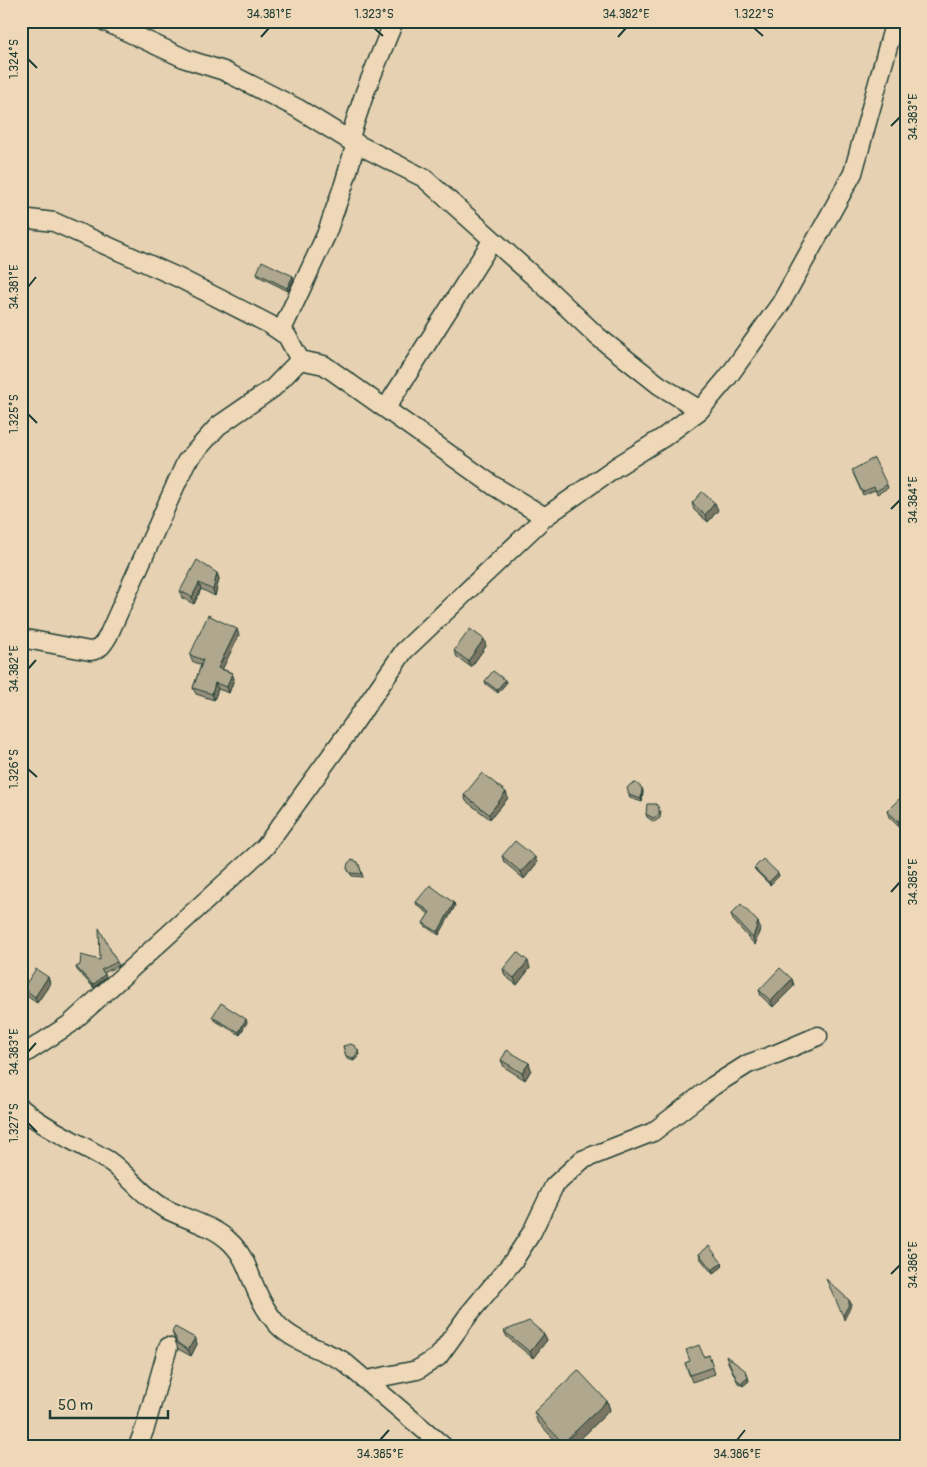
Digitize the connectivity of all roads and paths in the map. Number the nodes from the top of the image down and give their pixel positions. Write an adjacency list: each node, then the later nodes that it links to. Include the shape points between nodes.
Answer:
1 (104, 21): 4 (street, via 186,59 224,71 297,108)
2 (394, 21): 4 (street, via 365,92)
3 (895, 21): 10 (street, via 853,173 781,303)
4 (352, 142): 6 (street, via 424,178); 7 (street, via 344,184 326,235)
5 (21, 218): 7 (street, via 54,222 177,277)
6 (492, 241): 9 (street); 10 (street, via 597,336 659,385)
7 (282, 332): 8 (street)
8 (300, 360): 9 (street, via 324,365); 12 (street, via 273,388 218,426 186,462 102,646 90,651)
9 (386, 408): 11 (street, via 494,486)
10 (700, 410): 11 (street)
11 (545, 517): 14 (street, via 404,651 265,847 70,1024)
12 (21, 638)
13 (818, 1036): 17 (street, via 748,1064 653,1132 582,1160 554,1186 532,1232 514,1260 438,1357 417,1370)
14 (21, 1056)
15 (21, 1108): 17 (street, via 109,1162 123,1172 138,1190 163,1208 228,1239 244,1258 262,1302 278,1325 300,1341 343,1361)
16 (168, 1347): 18 (street)
17 (367, 1380): 19 (street)
18 (138, 1446)
19 (443, 1446)

